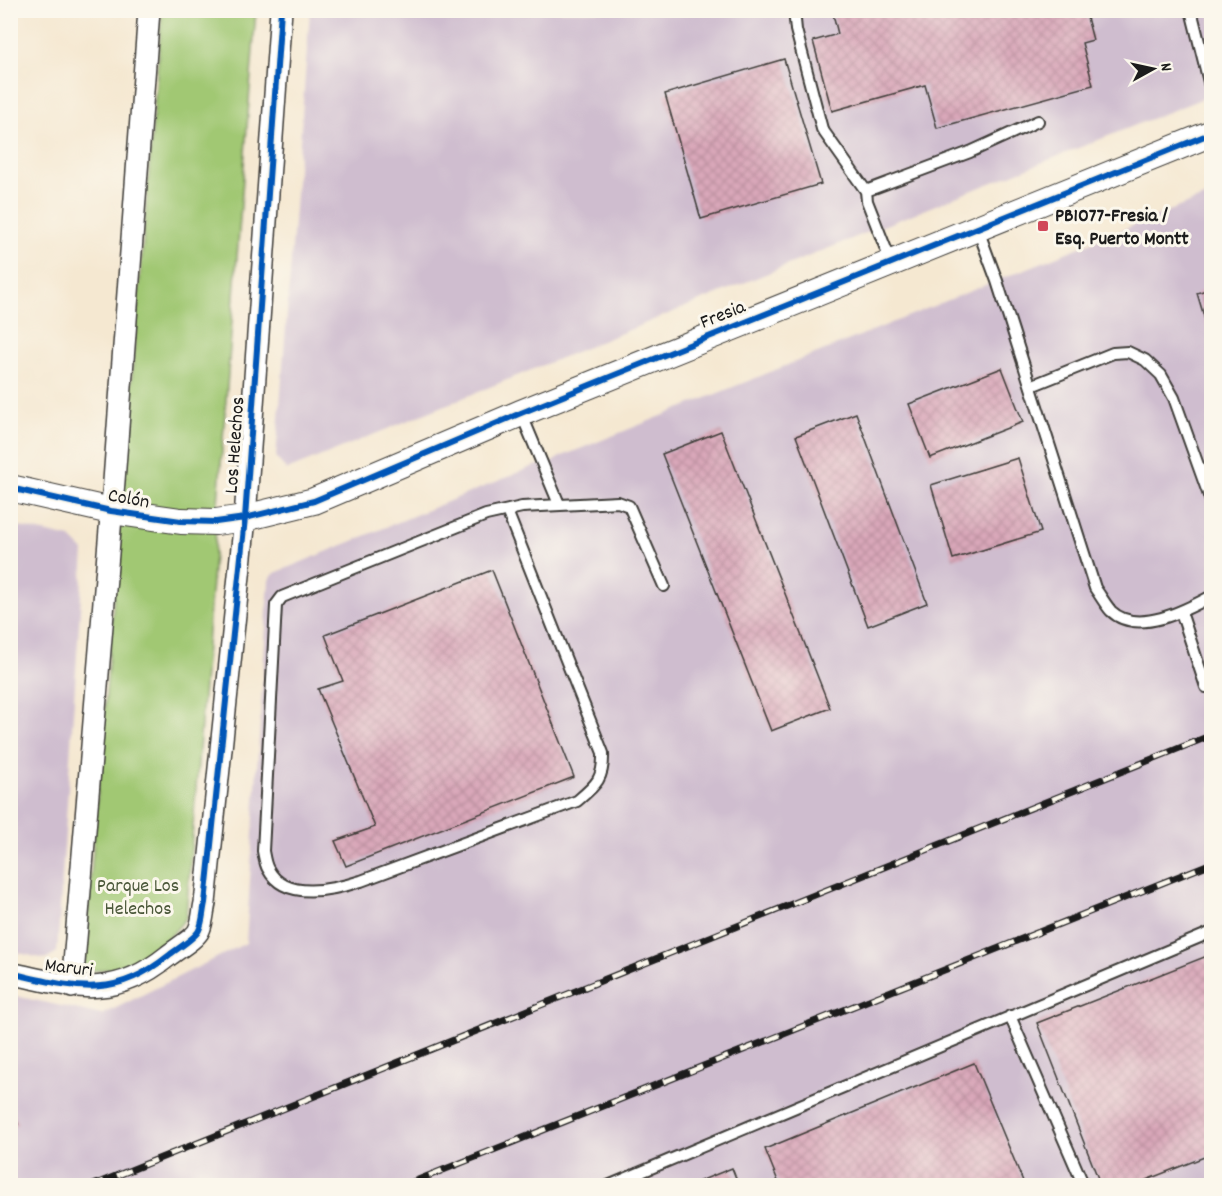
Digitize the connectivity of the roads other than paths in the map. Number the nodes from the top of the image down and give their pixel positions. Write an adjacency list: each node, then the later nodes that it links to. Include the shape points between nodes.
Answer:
1 (149, 10): 16 (street)
2 (281, 10): 18 (street, Los Helechos)
3 (794, 10): 8 (lane, via 822,129)
4 (1191, 10): 5 (lane)
5 (1212, 94)
6 (1038, 121): 8 (lane, via 970,152)
7 (1212, 133): 9 (street, Fresia)
8 (866, 191): 10 (lane)
9 (977, 227): 10 (street, Fresia); 11 (lane)
10 (891, 262): 12 (street, Fresia)
11 (1031, 386): 15 (lane, via 1113,353 1128,352 1145,360 1161,375 1174,398); 21 (lane, via 1095,588 1112,612 1133,622)
12 (521, 413): 14 (lane); 18 (street, Fresia, via 314,501)
13 (10, 488): 16 (street, Colón)
14 (559, 504): 17 (lane); 19 (lane, via 618,502 629,506)
15 (1212, 504)
16 (111, 511): 18 (street, Colón, via 181,521); 26 (street)
17 (507, 511): 17 (lane, via 486,515 282,597 276,605 263,850 268,870 289,888 301,891 361,881 577,801 600,779 603,753)
18 (245, 518): 24 (street, Los Helechos, via 205,903 199,932)
19 (664, 586)
20 (1212, 596): 21 (lane)
21 (1181, 612): 22 (lane)
22 (1206, 687)
23 (1212, 932): 27 (lane)
24 (155, 966): 26 (street, Maruri, via 107,987)
25 (10, 973): 26 (street, Maruri)
26 (72, 987)
27 (1010, 1016): 28 (lane); 29 (lane)
28 (608, 1185)
29 (1084, 1185)

